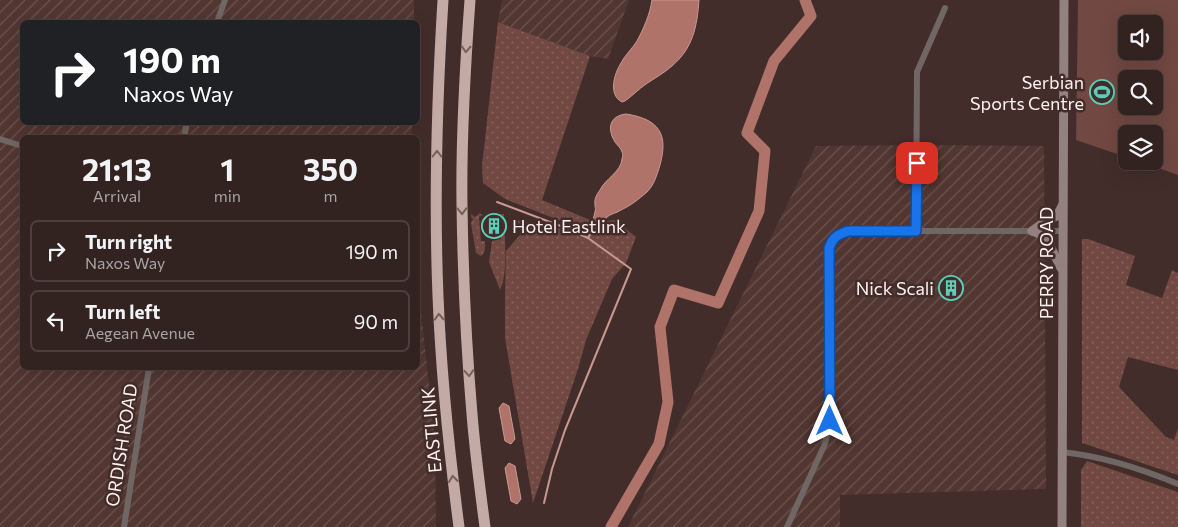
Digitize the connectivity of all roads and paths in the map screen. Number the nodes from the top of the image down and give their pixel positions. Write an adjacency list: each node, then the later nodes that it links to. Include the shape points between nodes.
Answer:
1 (225, 0): 6 (street)
2 (444, 0): 19 (highway, EASTLINK, one-way to 2, via 445,400 437,260 437,130)
3 (470, 0): 20 (highway, one-way to 20, via 463,121 463,247 472,414)
4 (1064, 0): 9 (main road, PERRY ROAD)
5 (945, 8): 10 (street, via 917,72)
6 (218, 20)
7 (0, 139): 8 (street)
8 (20, 145)
9 (1063, 204): 11 (main road, via 1057,216); 12 (main road, PERRY ROAD)
10 (916, 231): 11 (street); 17 (street, via 848,231 832,241 829,248 830,421 824,446)
11 (1032, 231): 12 (street); 13 (main road, via 1045,236)
12 (1062, 231): 13 (main road, PERRY ROAD)
13 (1062, 270): 15 (main road, PERRY ROAD)
14 (149, 370): 18 (street, ORDISH ROAD)
15 (1062, 452): 16 (street, via 1103,460); 21 (main road, PERRY ROAD)
16 (1178, 484)
17 (789, 526)
18 (124, 527)
19 (459, 527)
20 (485, 527)
21 (1062, 527)

